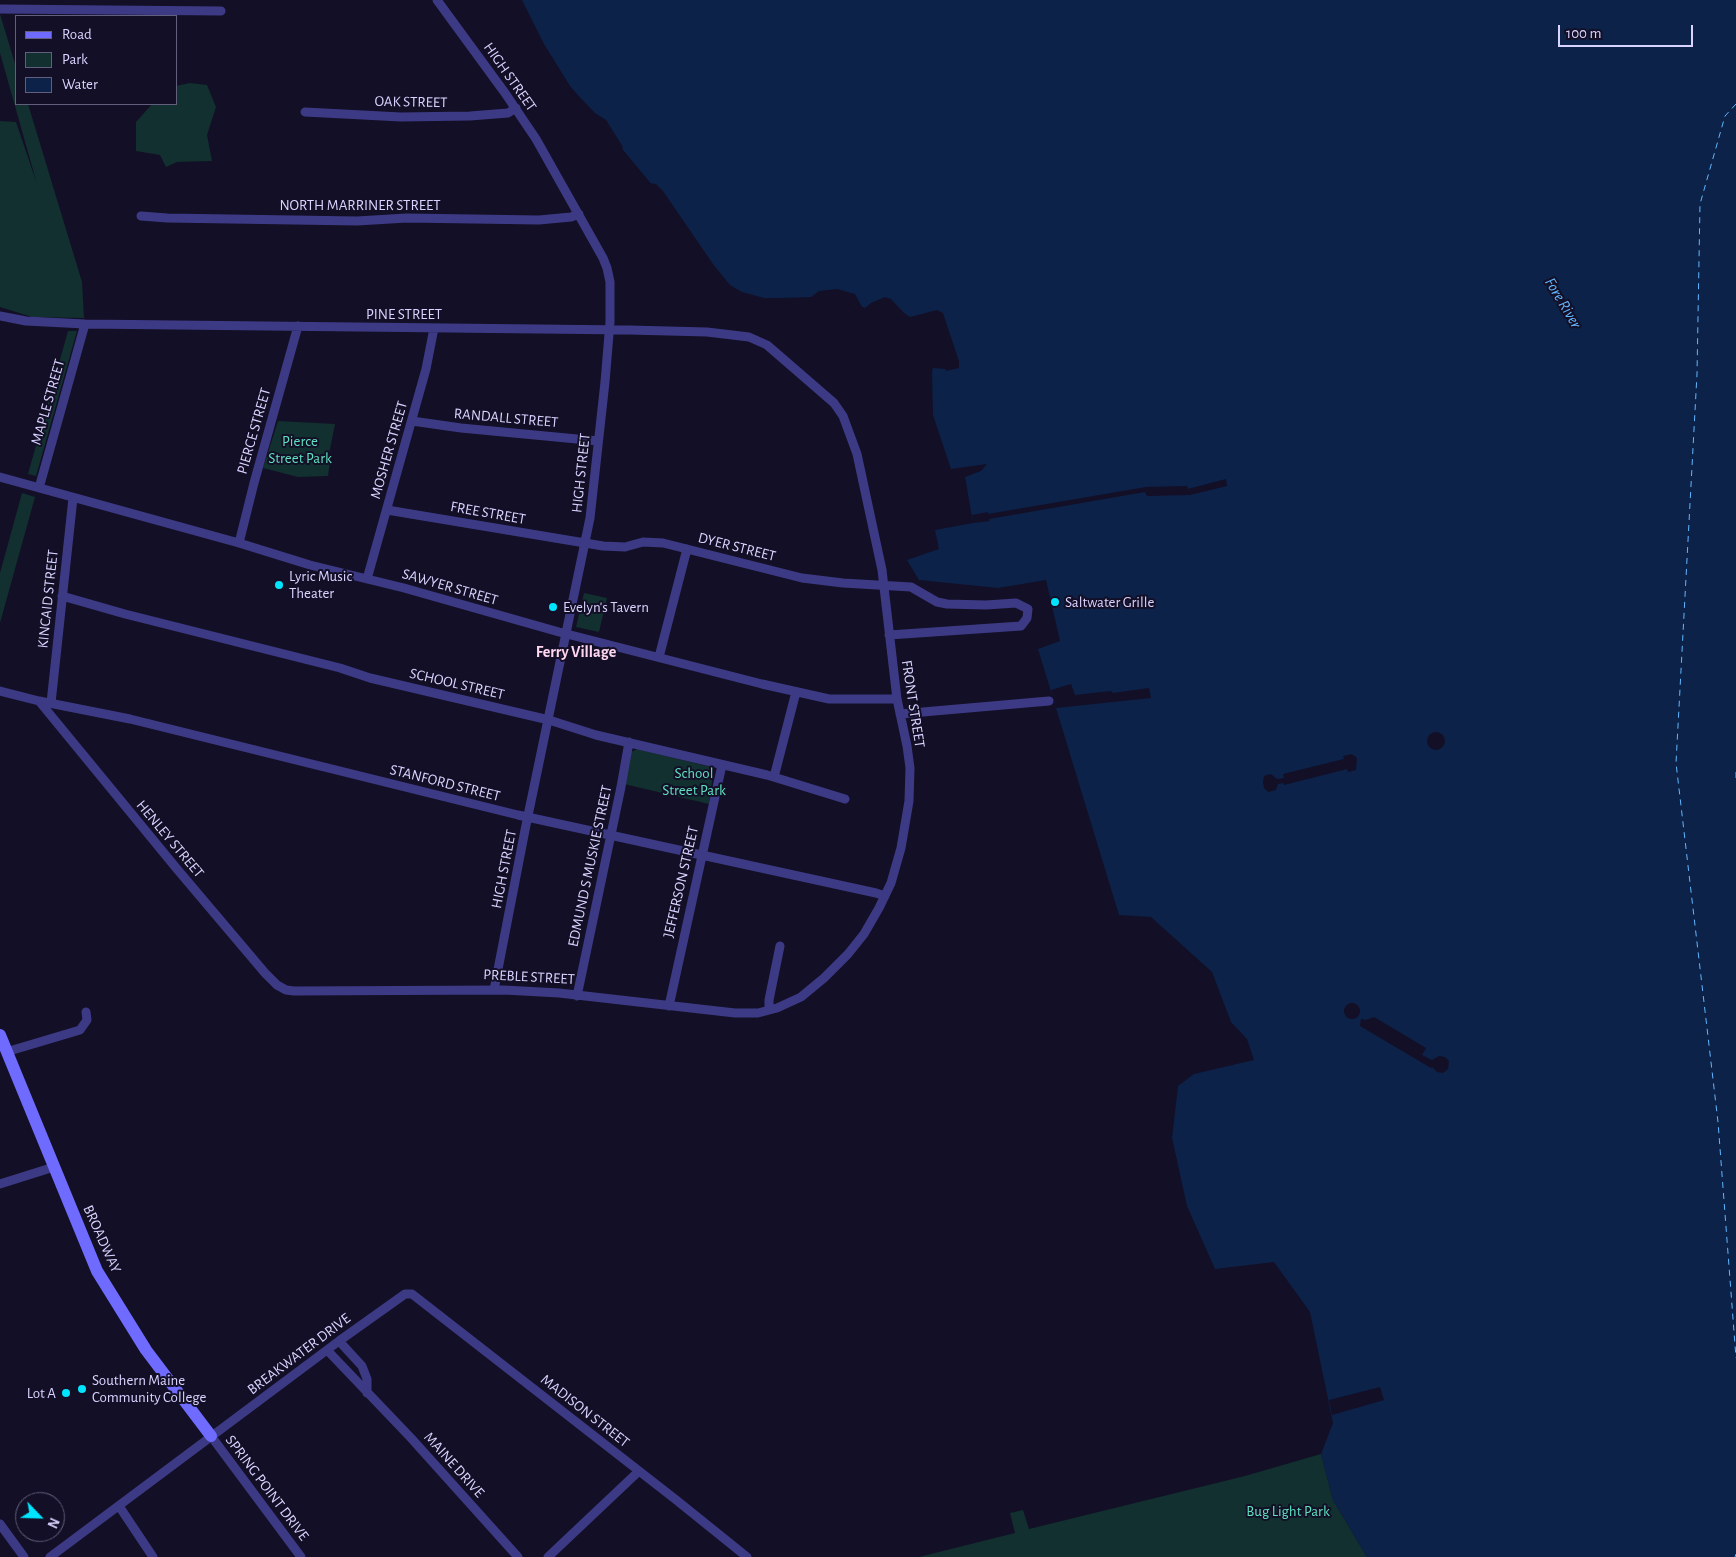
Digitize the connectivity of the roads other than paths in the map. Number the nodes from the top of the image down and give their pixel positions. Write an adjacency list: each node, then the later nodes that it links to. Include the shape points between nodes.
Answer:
1 (437, 0): 5 (street, HIGH STREET)
2 (30, 4): 3 (street); 4 (street, via 102,11)
3 (0, 9)
4 (220, 11)
5 (516, 108): 6 (street, OAK STREET, via 508,113 470,116 401,117); 7 (street, HIGH STREET)
6 (305, 112)
7 (579, 214): 8 (street, NORTH MARRINER STREET, via 539,220 407,218 357,221); 13 (street, HIGH STREET, via 607,268)
8 (141, 216)
9 (0, 316): 10 (street, PINE STREET, via 26,321)
10 (85, 324): 11 (street, PINE STREET); 18 (street, MAPLE STREET)
11 (298, 326): 12 (street, PINE STREET); 21 (street, PIERCE STREET)
12 (434, 328): 13 (street, PINE STREET); 15 (street, MOSHER STREET)
13 (609, 330): 14 (street, PINE STREET, via 707,332 749,337 767,345); 16 (street, HIGH STREET)
14 (796, 371): 25 (street, FRONT STREET, via 834,403 843,416 857,454 871,513)
15 (412, 421): 16 (street, RANDALL STREET); 20 (street, MOSHER STREET)
16 (598, 441): 22 (street, HIGH STREET)
17 (0, 477): 18 (street, SAWYER STREET)
18 (39, 488): 19 (street, SAWYER STREET)
19 (73, 498): 21 (street, SAWYER STREET); 26 (street, KINCAID STREET)
20 (387, 510): 22 (street, FREE STREET); 24 (street, MOSHER STREET)
21 (239, 544): 24 (street, SAWYER STREET)
22 (585, 544): 23 (street, DYER STREET, via 625,547 652,542); 27 (street, HIGH STREET)
23 (687, 549): 25 (street, DYER STREET, via 802,578); 29 (street)
24 (367, 578): 27 (street, SAWYER STREET)
25 (883, 586): 28 (street, FRONT STREET); 28 (street, DYER STREET, via 911,587 947,604 1016,603 1028,609 1027,618 1021,626)
26 (62, 596): 35 (street, KINCAID STREET); 37 (street, SCHOOL STREET, via 370,678)
27 (566, 633): 29 (street, SAWYER STREET); 37 (street, HIGH STREET)
28 (889, 635): 32 (street, FRONT STREET)
29 (659, 657): 31 (street, SAWYER STREET)
30 (0, 691): 33 (street, STANFORD STREET)
31 (796, 692): 32 (street, SAWYER STREET, via 829,699); 40 (street)
32 (897, 699): 36 (street, FRONT STREET)
33 (39, 701): 35 (street, STANFORD STREET); 47 (street, HENLEY STREET, via 265,973 277,986)
34 (1049, 701): 36 (street)
35 (51, 703): 42 (street, STANFORD STREET, via 130,719)
36 (900, 714): 45 (street, FRONT STREET, via 910,768 909,801 901,848)
37 (549, 720): 38 (street, SCHOOL STREET); 42 (street, HIGH STREET)
38 (629, 742): 39 (street, SCHOOL STREET); 43 (street, EDMUND S MUSKIE STREET)
39 (722, 765): 40 (street, SCHOOL STREET); 44 (street, JEFFERSON STREET)
40 (774, 778): 41 (street, SCHOOL STREET)
41 (845, 799)
42 (528, 817): 43 (street, STANFORD STREET); 48 (street, HIGH STREET)
43 (610, 836): 44 (street, STANFORD STREET); 49 (street, EDMUND S MUSKIE STREET)
44 (701, 855): 45 (street, STANFORD STREET); 50 (street, JEFFERSON STREET)
45 (885, 896): 51 (street, FRONT STREET, via 864,934 838,965 801,997)
46 (780, 946): 51 (street)
47 (286, 990): 48 (street, PREBLE STREET)
48 (494, 990): 49 (street, PREBLE STREET)
49 (577, 996): 50 (street, PREBLE STREET)
50 (669, 1006): 51 (street, PREBLE STREET, via 736,1013)
51 (769, 1010)
52 (86, 1012): 54 (street, via 87,1020 80,1030)
53 (0, 1035): 54 (street, BROADWAY)
54 (3, 1054): 55 (street, BROADWAY)
55 (54, 1167): 56 (street); 61 (street, BROADWAY, via 109,1293 146,1350)
56 (0, 1184)
57 (404, 1294): 58 (street, BREAKWATER DRIVE); 62 (street, MADISON STREET, via 418,1297)
58 (339, 1340): 59 (street, BREAKWATER DRIVE); 60 (street, via 362,1366 368,1379)
59 (327, 1350): 60 (street, MAINE DRIVE); 61 (street, BREAKWATER DRIVE)
60 (367, 1392): 69 (street, MAINE DRIVE)
61 (211, 1436): 63 (street, BREAKWATER DRIVE); 68 (street, SPRING POINT DRIVE)
62 (640, 1471): 70 (street); 71 (street, MADISON STREET)
63 (119, 1506): 66 (street, BREAKWATER DRIVE); 67 (street)
64 (0, 1524): 65 (street)
65 (24, 1557)
66 (50, 1557)
67 (153, 1557)
68 (301, 1557)
69 (518, 1557)
70 (548, 1557)
71 (747, 1557)

